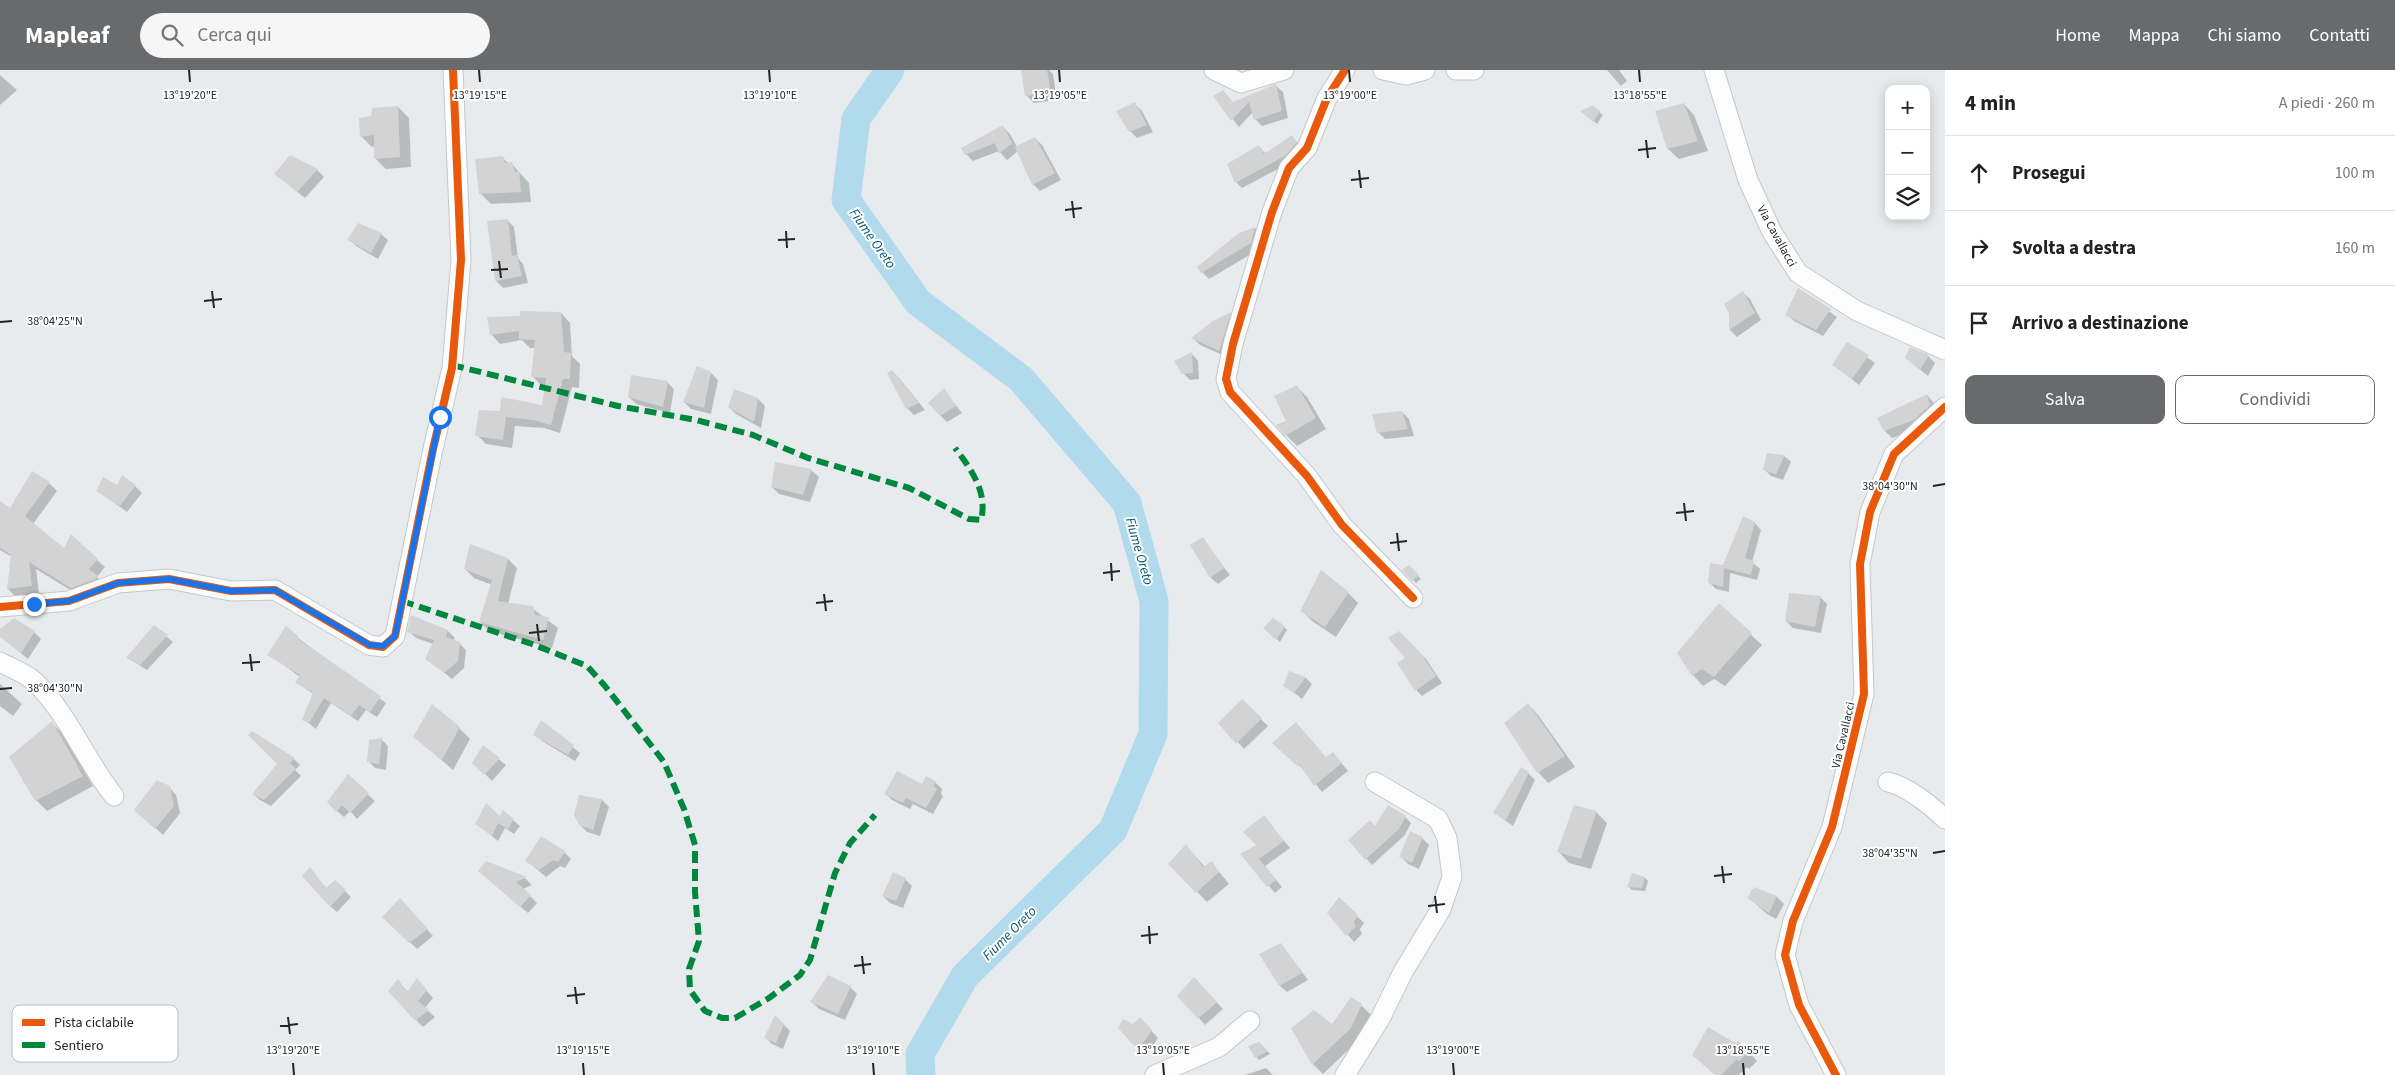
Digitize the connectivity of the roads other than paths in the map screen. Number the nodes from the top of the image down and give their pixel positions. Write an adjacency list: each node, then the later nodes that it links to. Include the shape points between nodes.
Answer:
1 (453, 70): 13 (street, via 461,260 452,368 395,636 383,646 370,645 275,590 231,591 169,579 118,583 69,601)
2 (1214, 70): 3 (street, via 1241,83)
3 (1284, 70)
4 (1345, 70): 12 (street, via 1327,98 1307,148 1289,168 1272,212 1233,344 1226,379 1230,392 1306,476 1342,525)
5 (1383, 70): 6 (street, via 1406,76)
6 (1425, 70)
7 (1456, 70): 8 (street)
8 (1474, 70)
9 (1714, 70): 10 (street, Via Cavallacci, via 1748,180 1772,232 1798,273 1858,312)
10 (1945, 350)
11 (1945, 407): 22 (street, Via Cavallacci, via 1894,454 1870,512 1860,564 1864,694 1832,827 1793,921 1785,955 1799,1004)
12 (1413, 598)
13 (0, 607)
14 (0, 662): 17 (street, via 33,680 56,708)
15 (1375, 782): 21 (street, via 1438,819 1447,838 1452,877 1441,909)
16 (1888, 782): 18 (street, via 1898,784)
17 (114, 796)
18 (1945, 819)
19 (1250, 1021): 20 (street, via 1219,1046)
20 (1155, 1075)
21 (1345, 1075)
22 (1836, 1075)

